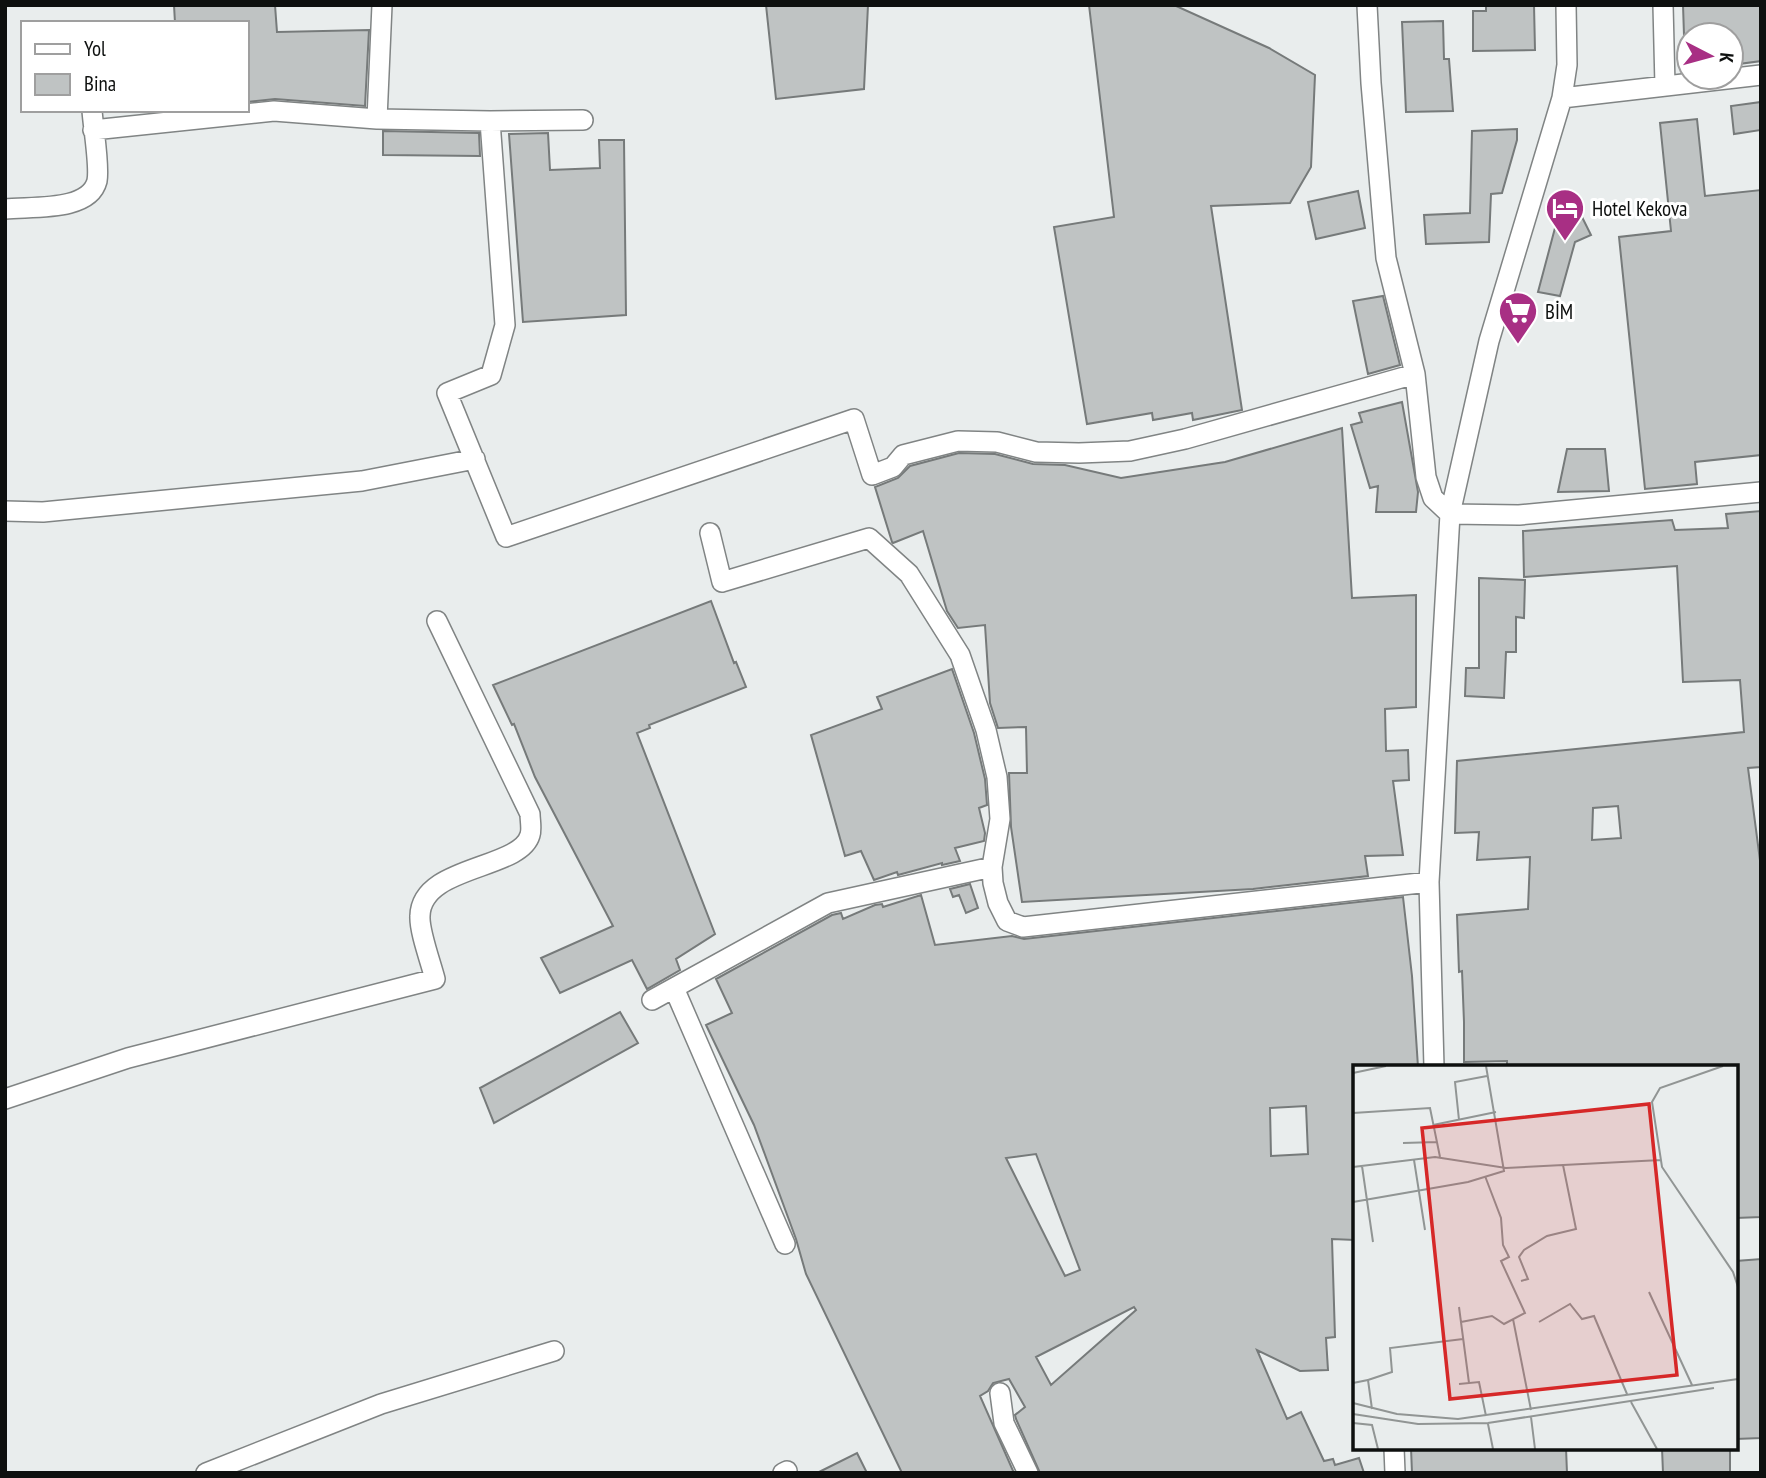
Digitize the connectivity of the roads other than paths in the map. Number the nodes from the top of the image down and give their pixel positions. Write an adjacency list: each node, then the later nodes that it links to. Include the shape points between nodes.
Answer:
1 (382, 5): 9 (street)
2 (1367, 5): 14 (street, via 1386,258)
3 (1566, 5): 7 (street, via 1567,65)
4 (1663, 5): 6 (street)
5 (1761, 75): 6 (street)
6 (1665, 86): 7 (street)
7 (1562, 98): 18 (street, via 1489,341)
8 (92, 112): 12 (street)
9 (377, 119): 11 (street); 12 (street, via 274,111)
10 (583, 120): 11 (street)
11 (490, 121): 15 (street, via 505,325 491,375 447,393)
12 (93, 130): 13 (street, via 97,179 91,194 77,203)
13 (5, 209)
14 (1415, 374): 15 (street, via 1130,451 1036,452 997,442 958,441 902,455 893,467 872,475 854,419 506,537); 18 (street, via 1426,477 1433,498)
15 (475, 459): 17 (street, via 362,481 43,512)
16 (1761, 492): 18 (street, via 1519,515)
17 (5, 511)
18 (1450, 514): 22 (street)
19 (710, 533): 21 (street, via 722,582 869,538 909,574 960,655 986,730 997,777 1000,819)
20 (437, 621): 26 (street, via 530,814 531,835 522,848 438,884 424,900 419,917 435,979 128,1058)
21 (992, 867): 22 (street, via 998,903 1007,920 1023,927); 23 (street, via 828,904)
22 (1430, 882): 25 (street)
23 (674, 988): 24 (street); 27 (street)
24 (652, 1000)
25 (1434, 1065)
26 (5, 1100)
27 (785, 1244)
28 (554, 1351): 31 (street, via 381,1404)
29 (1000, 1393): 32 (street, via 1004,1423)
30 (1394, 1450): 33 (street)
31 (206, 1473)
32 (1028, 1473)
33 (1395, 1473)

